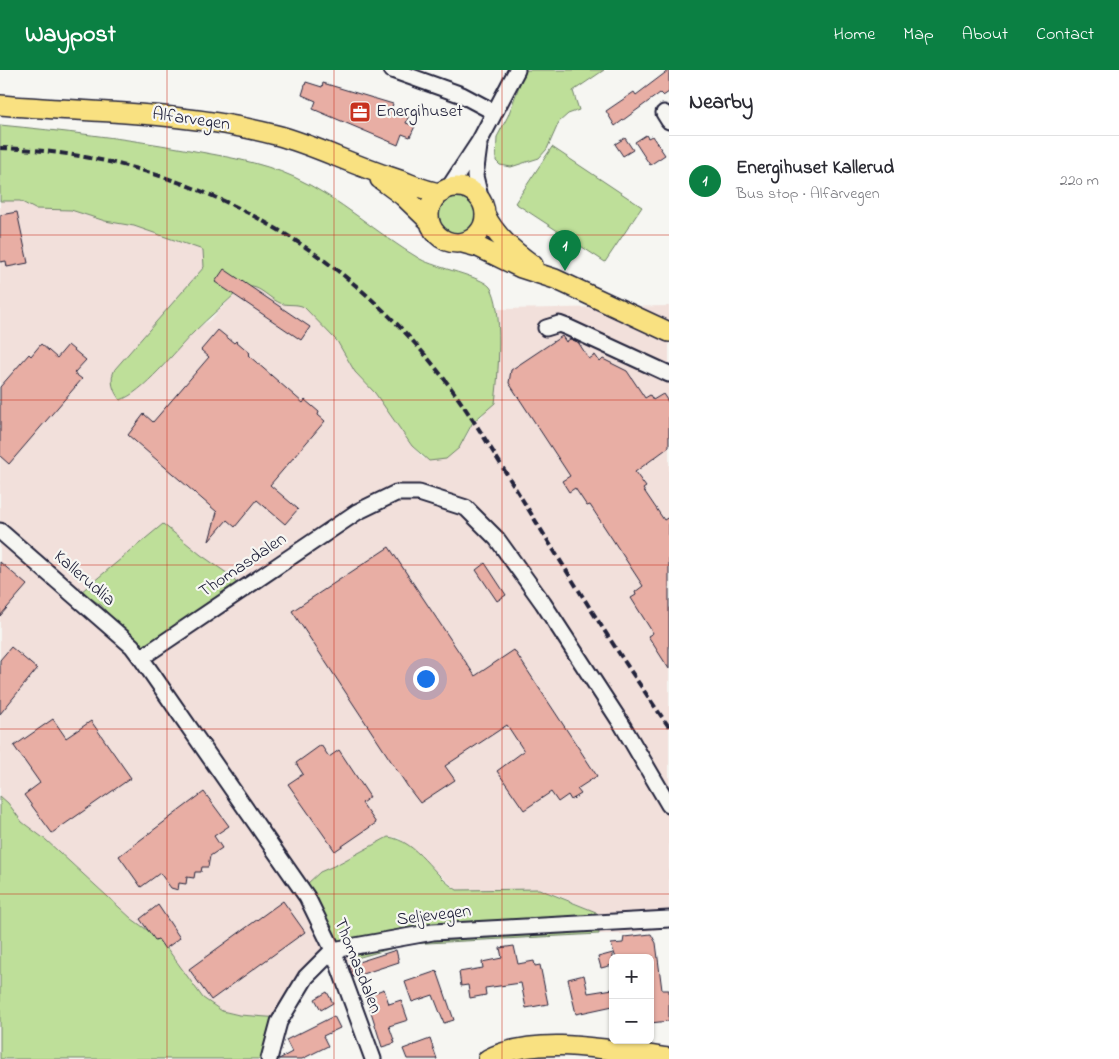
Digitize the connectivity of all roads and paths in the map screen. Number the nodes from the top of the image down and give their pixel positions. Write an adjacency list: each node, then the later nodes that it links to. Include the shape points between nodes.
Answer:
1 (392, 70): 4 (street, via 462,95)
2 (517, 70): 4 (street)
3 (0, 105): 6 (main road, Alfarvegen, via 161,115 239,126 303,143)
4 (494, 112): 5 (street)
5 (479, 142): 7 (street); 8 (street, via 475,176)
6 (374, 173): 7 (main road, Alfarvegen, via 429,192); 9 (main road, Alfarvegen)
7 (445, 191): 8 (main road, via 466,189); 9 (main road, via 432,206)
8 (483, 207): 10 (main road, via 484,224 472,239); 11 (main road, via 491,227 504,241)
9 (430, 222): 10 (main road, via 442,239)
10 (463, 243): 11 (main road)
11 (555, 279): 13 (main road)
12 (546, 328): 14 (street, via 559,324)
13 (669, 332)
14 (669, 374)
15 (0, 531): 16 (street, Kallerudlia, via 132,646)
16 (141, 658): 17 (street, Thomasdalen, via 357,512 396,493 419,493 466,508 497,539 622,723); 19 (street, Thomasdalen, via 307,897)
17 (669, 805)
18 (669, 919): 19 (street, Seljevegen, via 433,932)
19 (333, 950): 21 (street, via 306,977 279,1022); 22 (street, Thomasdalen)
20 (669, 1058): 23 (main road, via 560,1046 528,1047)
21 (269, 1059)
22 (373, 1059)
23 (488, 1059)

